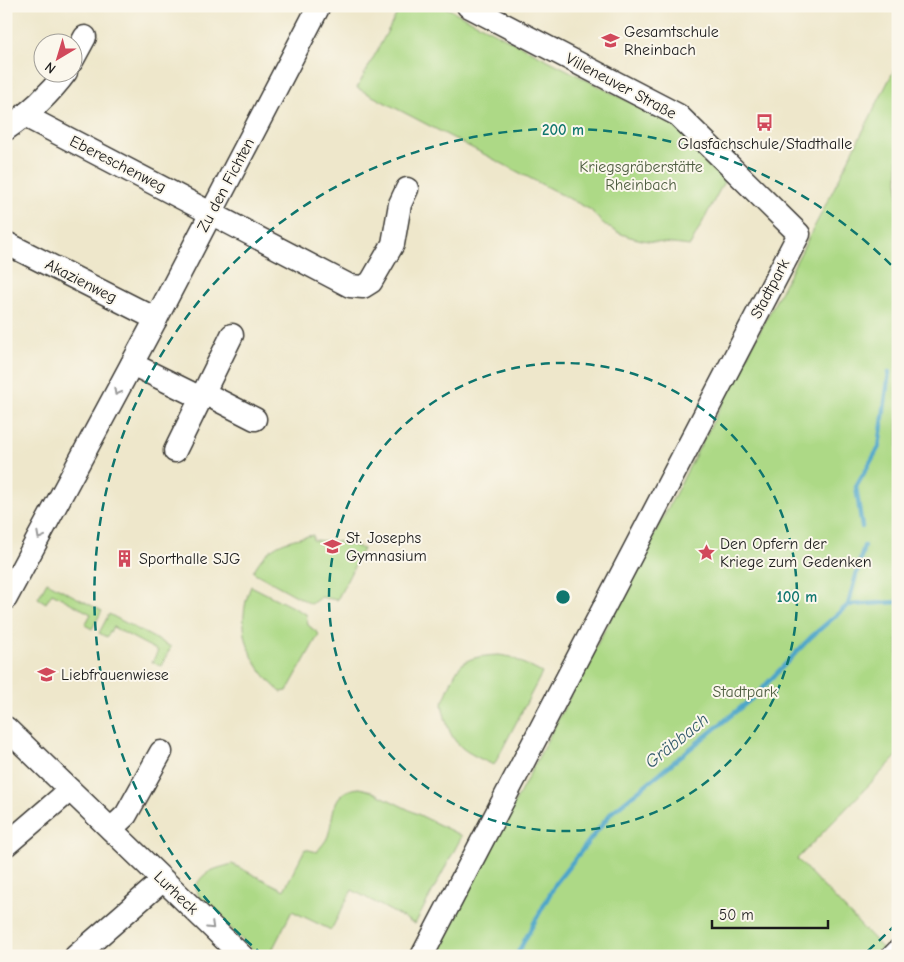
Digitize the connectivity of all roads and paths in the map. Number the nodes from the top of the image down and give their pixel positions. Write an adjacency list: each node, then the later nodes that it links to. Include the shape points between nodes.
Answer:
1 (319, 6): 9 (street, Zu den Fichten)
2 (468, 6): 10 (street, Villeneuver Straße, via 678,115)
3 (85, 37): 4 (street)
4 (82, 43)
5 (58, 82): 6 (street)
6 (25, 116): 7 (street); 9 (street, Ebereschenweg)
7 (6, 128)
8 (407, 190): 9 (street, Ebereschenweg, via 400,204 393,244 371,282 363,287 350,286)
9 (211, 212): 12 (street, Zu den Fichten)
10 (799, 234): 28 (street, Stadtpark)
11 (6, 243): 12 (street, Akazienweg)
12 (156, 319): 14 (street, Zu den Fichten)
13 (232, 335): 15 (street)
14 (132, 364): 15 (street); 18 (street, Zu den Fichten, one-way to 18)
15 (202, 396): 16 (street); 17 (street)
16 (255, 419)
17 (175, 451)
18 (6, 598)
19 (6, 728): 21 (street, Lurheck)
20 (161, 752): 22 (street, via 126,815)
21 (70, 790): 22 (street, Lurheck); 23 (street)
22 (111, 829): 24 (street, Lurheck)
23 (6, 845)
24 (162, 880): 26 (street); 27 (street, Lurheck, one-way to 27)
25 (898, 951): 29 (street)
26 (76, 956)
27 (242, 956)
28 (422, 956)
29 (893, 956)

